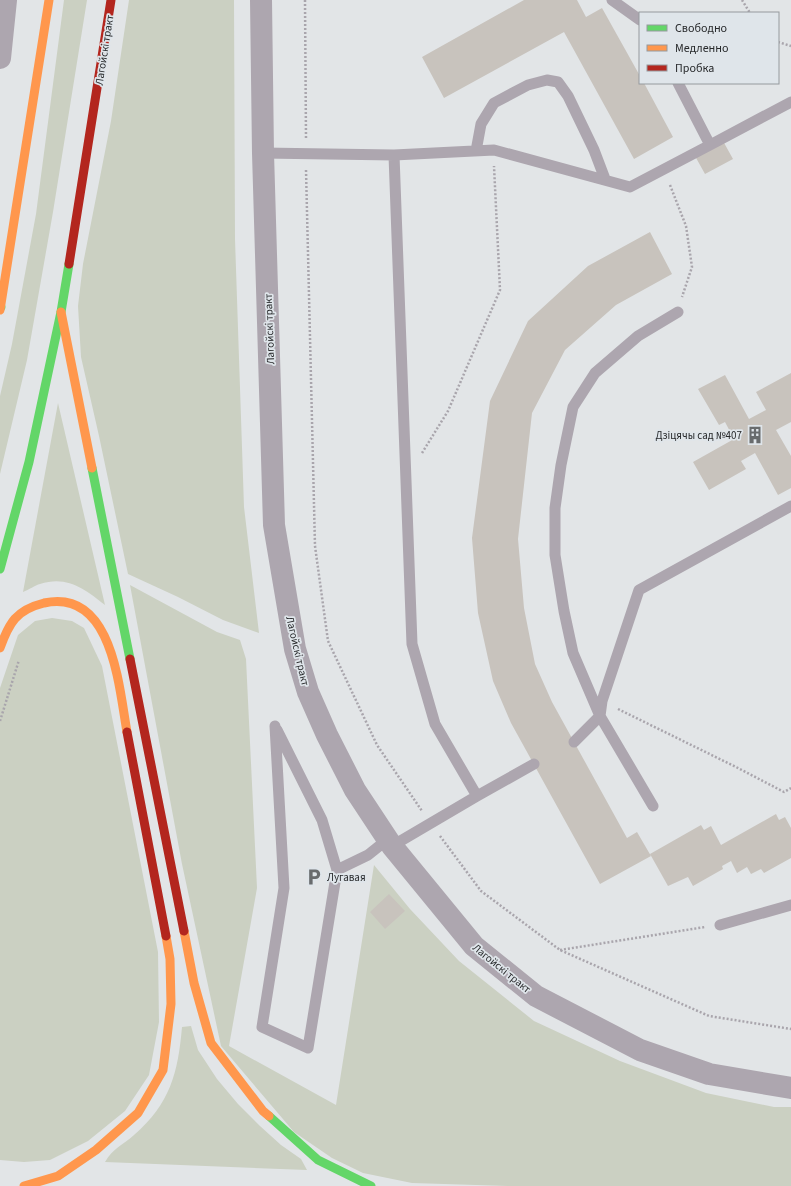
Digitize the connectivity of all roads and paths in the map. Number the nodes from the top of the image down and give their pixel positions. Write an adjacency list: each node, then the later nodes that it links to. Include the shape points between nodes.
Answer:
1 (6, 0): 11 (street)
2 (49, 0): 21 (main road)
3 (111, 0): 22 (main road, Лагойскі тракт)
4 (261, 0): 17 (street, Лагойскі тракт)
5 (612, 0): 8 (lane)
6 (742, 0): 7 (path)
7 (749, 12)
8 (639, 19)
9 (779, 42): 10 (path)
10 (791, 46)
11 (0, 58)
12 (679, 84): 14 (lane)
13 (791, 102): 14 (lane)
14 (710, 145): 19 (lane)
15 (494, 150): 16 (lane); 20 (lane); 24 (path, via 500,290 448,411)
16 (476, 151): 18 (lane); 20 (lane, via 481,124 494,103 528,85 548,80 558,82 568,96)
17 (263, 153): 18 (lane); 37 (street, Лагойскі тракт, via 274,525 295,649 308,692 355,790)
18 (394, 155): 24 (lane)
19 (664, 170): 20 (lane, via 630,187); 23 (path, via 686,226 692,267)
20 (605, 179)
21 (0, 308)
22 (60, 312): 26 (main road, Лагойскі тракт, via 29,462); 44 (main road, via 194,983 211,1043 263,1111 318,1160)
23 (678, 312): 30 (lane, via 638,336 595,373 573,407 561,466 555,508 555,555 573,653)
24 (406, 478): 35 (lane, via 412,644 435,724)
25 (791, 506): 29 (lane, via 639,590)
26 (0, 569)
27 (0, 648): 43 (main road, via 11,623 27,609 47,601 71,602 90,613 104,633 115,668 170,959 171,1004 163,1070 138,1113 96,1150 58,1176)
28 (20, 657): 31 (path)
29 (602, 701): 30 (lane); 34 (path, via 784,792)
30 (600, 716): 32 (lane); 36 (lane)
31 (0, 721)
32 (574, 742)
33 (534, 764): 35 (lane)
34 (791, 788)
35 (477, 796): 37 (lane)
36 (653, 806)
37 (390, 842): 38 (lane); 42 (street, Лагойскі тракт, via 474,946 536,996 640,1050 709,1074)
38 (337, 870): 38 (lane, via 317,994 308,1048 262,1026 284,888 275,726 322,820)
39 (791, 905): 40 (lane)
40 (722, 925): 41 (path)
41 (560, 950)
42 (791, 1088)
43 (24, 1186)
44 (370, 1186)

